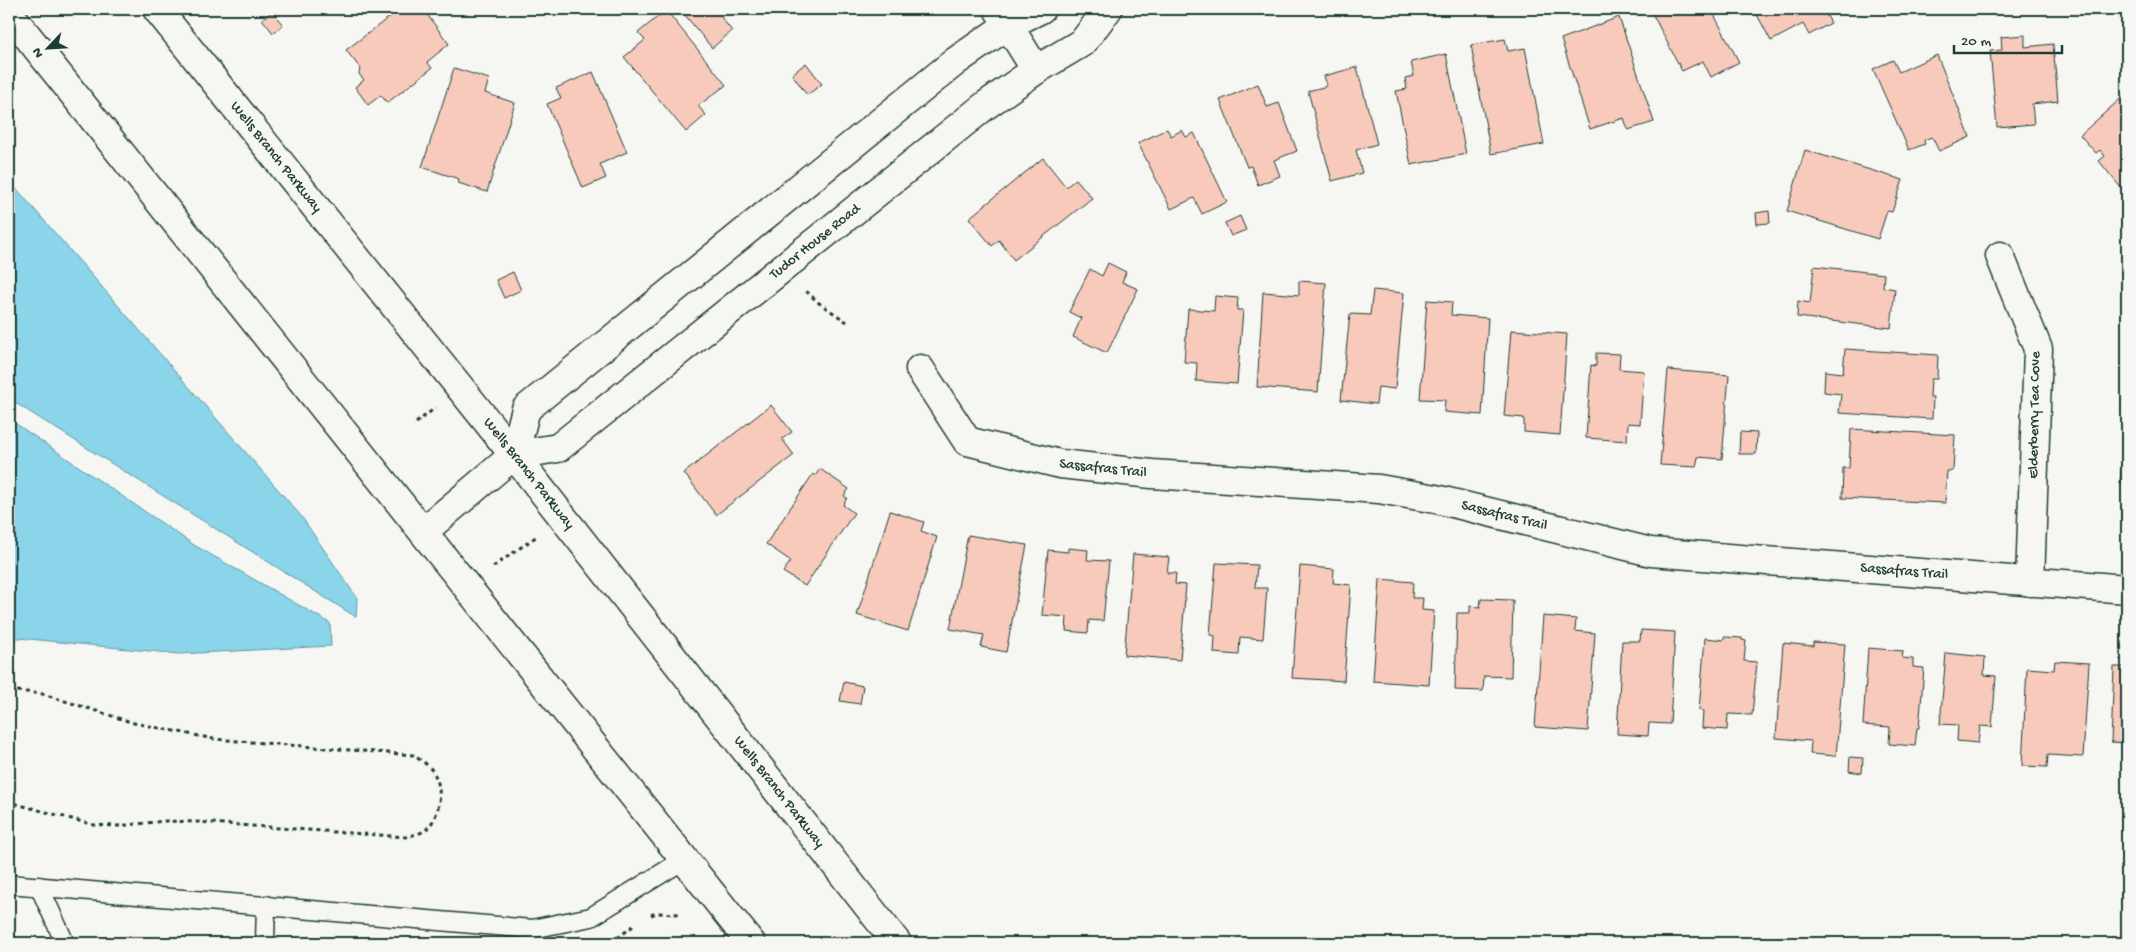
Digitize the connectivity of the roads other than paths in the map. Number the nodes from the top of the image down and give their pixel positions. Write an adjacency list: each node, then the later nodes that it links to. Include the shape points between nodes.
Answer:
1 (157, 9): 9 (street, Wells Branch Parkway)
2 (1041, 9): 5 (street)
3 (1108, 9): 6 (street, Tudor House Road, via 1083,42)
4 (9, 13): 10 (street)
5 (1003, 17): 6 (street); 9 (street, via 948,68 526,409)
6 (1036, 70): 9 (street, Tudor House Road, via 986,105 558,448)
7 (2000, 256): 11 (street, Elderberry Tea Cove, via 2038,349)
8 (920, 370): 11 (street, Sassafras Trail, via 967,441 1060,464 1152,474 1379,489 1436,499 1651,552)
9 (514, 455): 10 (street); 20 (street, Wells Branch Parkway)
10 (424, 531): 13 (street)
11 (2030, 582): 12 (street, Sassafras Trail)
12 (2127, 589)
13 (685, 859): 16 (lane, via 591,917 532,929); 19 (street)
14 (9, 884): 15 (lane)
15 (39, 886): 16 (lane); 17 (lane)
16 (266, 905): 18 (lane)
17 (65, 943)
18 (265, 943)
19 (752, 943)
20 (897, 943)

